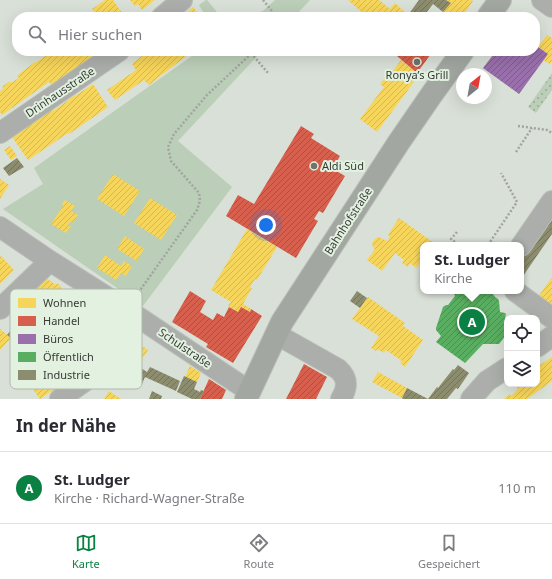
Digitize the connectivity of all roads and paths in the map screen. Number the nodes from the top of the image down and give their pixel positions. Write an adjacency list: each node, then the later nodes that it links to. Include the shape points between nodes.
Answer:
1 (182, 0): 6 (street)
2 (264, 0): 7 (path)
3 (500, 0): 8 (main road)
4 (542, 0): 5 (street)
5 (552, 7)
6 (168, 12)
7 (273, 12)
8 (492, 12)
9 (112, 56): 16 (street, Drinhausstraße)
10 (249, 56): 29 (path, via 207,96 174,134 168,147 171,161 199,193 200,201 198,210)
11 (256, 56): 13 (path)
12 (459, 56): 35 (main road, Bahnhofstraße, via 399,142)
13 (268, 73)
14 (518, 126): 15 (path)
15 (532, 128): 17 (path); 18 (path)
16 (0, 133)
17 (552, 133)
18 (516, 152)
19 (501, 173): 24 (path, via 517,202)
20 (552, 201): 25 (street)
21 (0, 227): 26 (street, Schulstraße)
22 (457, 232): 23 (path, via 451,239)
23 (455, 242)
24 (490, 242)
25 (524, 242)
26 (50, 261): 27 (street); 28 (street, Schulstraße)
27 (21, 289)
28 (95, 289)
29 (142, 290)
30 (519, 294): 33 (street)
31 (10, 299): 32 (street)
32 (0, 309)
33 (552, 318)
34 (142, 320): 40 (street, Schulstraße)
35 (276, 334): 40 (main road, Bahnhofstraße); 42 (street, via 344,375 345,393)
36 (552, 336): 37 (street)
37 (540, 345)
38 (504, 370): 43 (street, via 488,381)
39 (74, 389): 41 (street)
40 (248, 395)
41 (60, 399)
42 (341, 399)
43 (471, 399)

